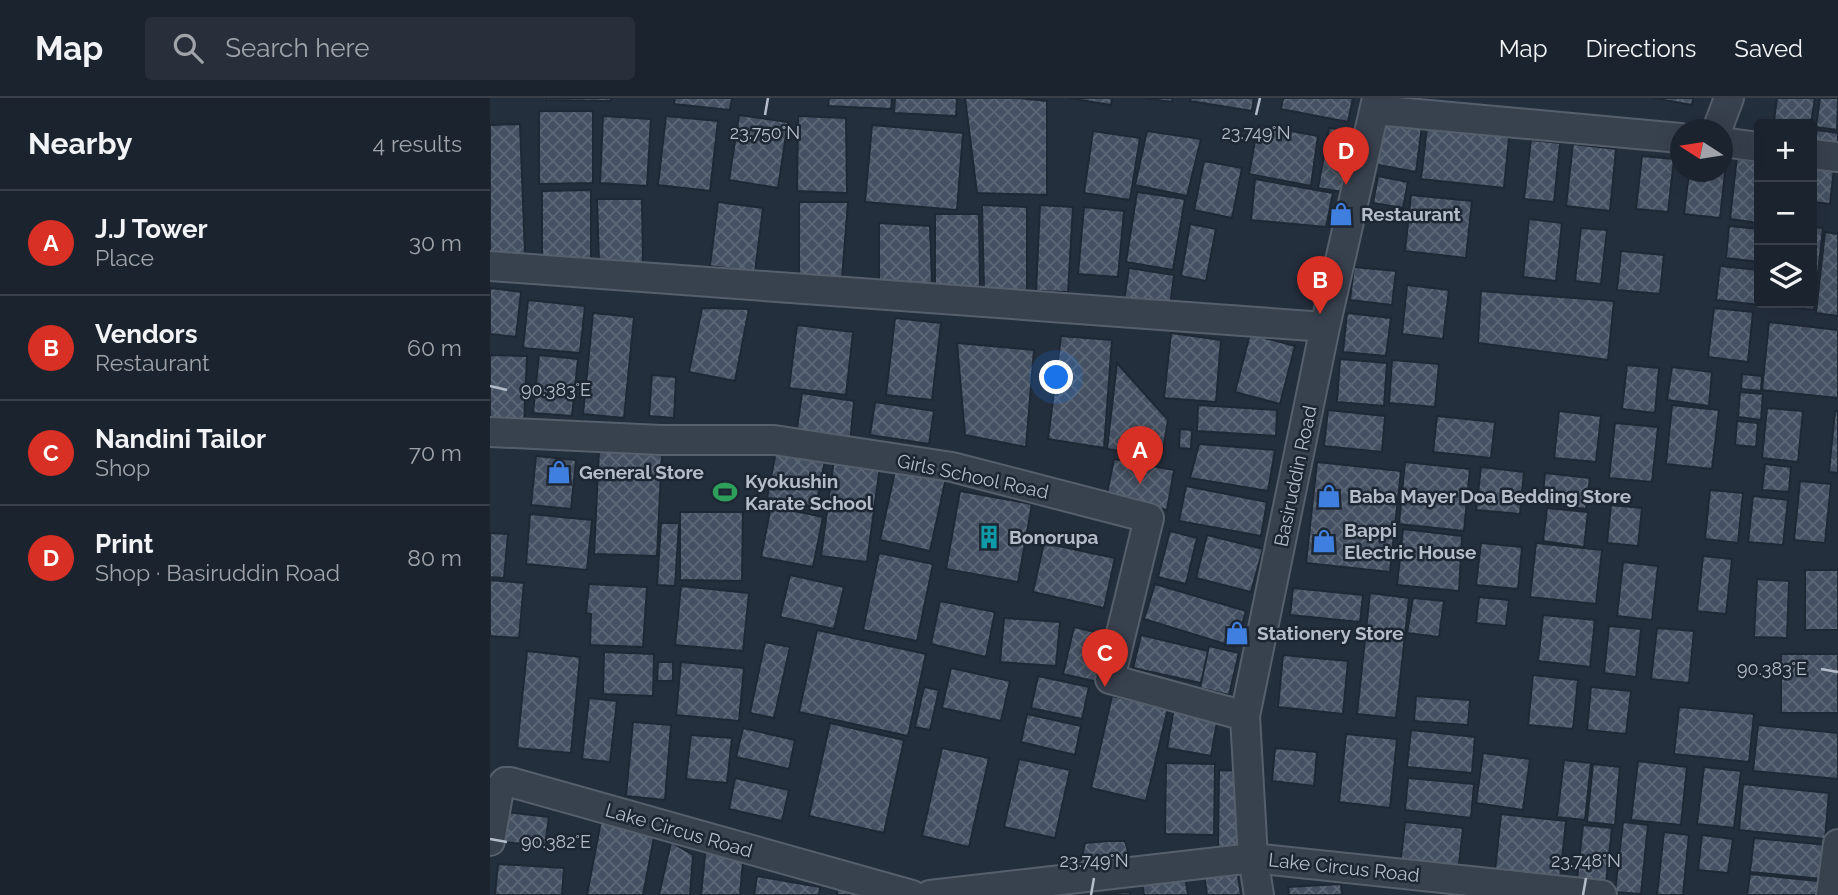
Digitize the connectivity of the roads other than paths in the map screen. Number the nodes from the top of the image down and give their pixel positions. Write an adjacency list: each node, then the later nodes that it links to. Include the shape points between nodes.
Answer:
1 (1729, 98): 3 (street)
2 (1376, 104): 4 (street); 10 (street, Basiruddin Road)
3 (1721, 119)
4 (1670, 137)
5 (1733, 143): 6 (street)
6 (1754, 146)
7 (1817, 155): 8 (street)
8 (1838, 157)
9 (490, 267): 10 (street)
10 (1325, 327): 12 (street, Basiruddin Road)
11 (490, 432): 12 (street, Girls School Road, via 774,440 952,467 1149,518 1110,679)
12 (1245, 716): 15 (street, Basiruddin Road)
13 (490, 841): 17 (street, Lake Circus Road, via 499,789 510,782)
14 (1838, 844): 21 (street)
15 (1253, 858): 16 (street, Lake Circus Road); 18 (street, Lake Circus Road); 19 (street, Lake Circus Road)
16 (1483, 888): 20 (street, Lake Circus Road)
17 (912, 895)
18 (930, 895)
19 (1259, 895)
20 (1602, 895)
21 (1831, 895)

